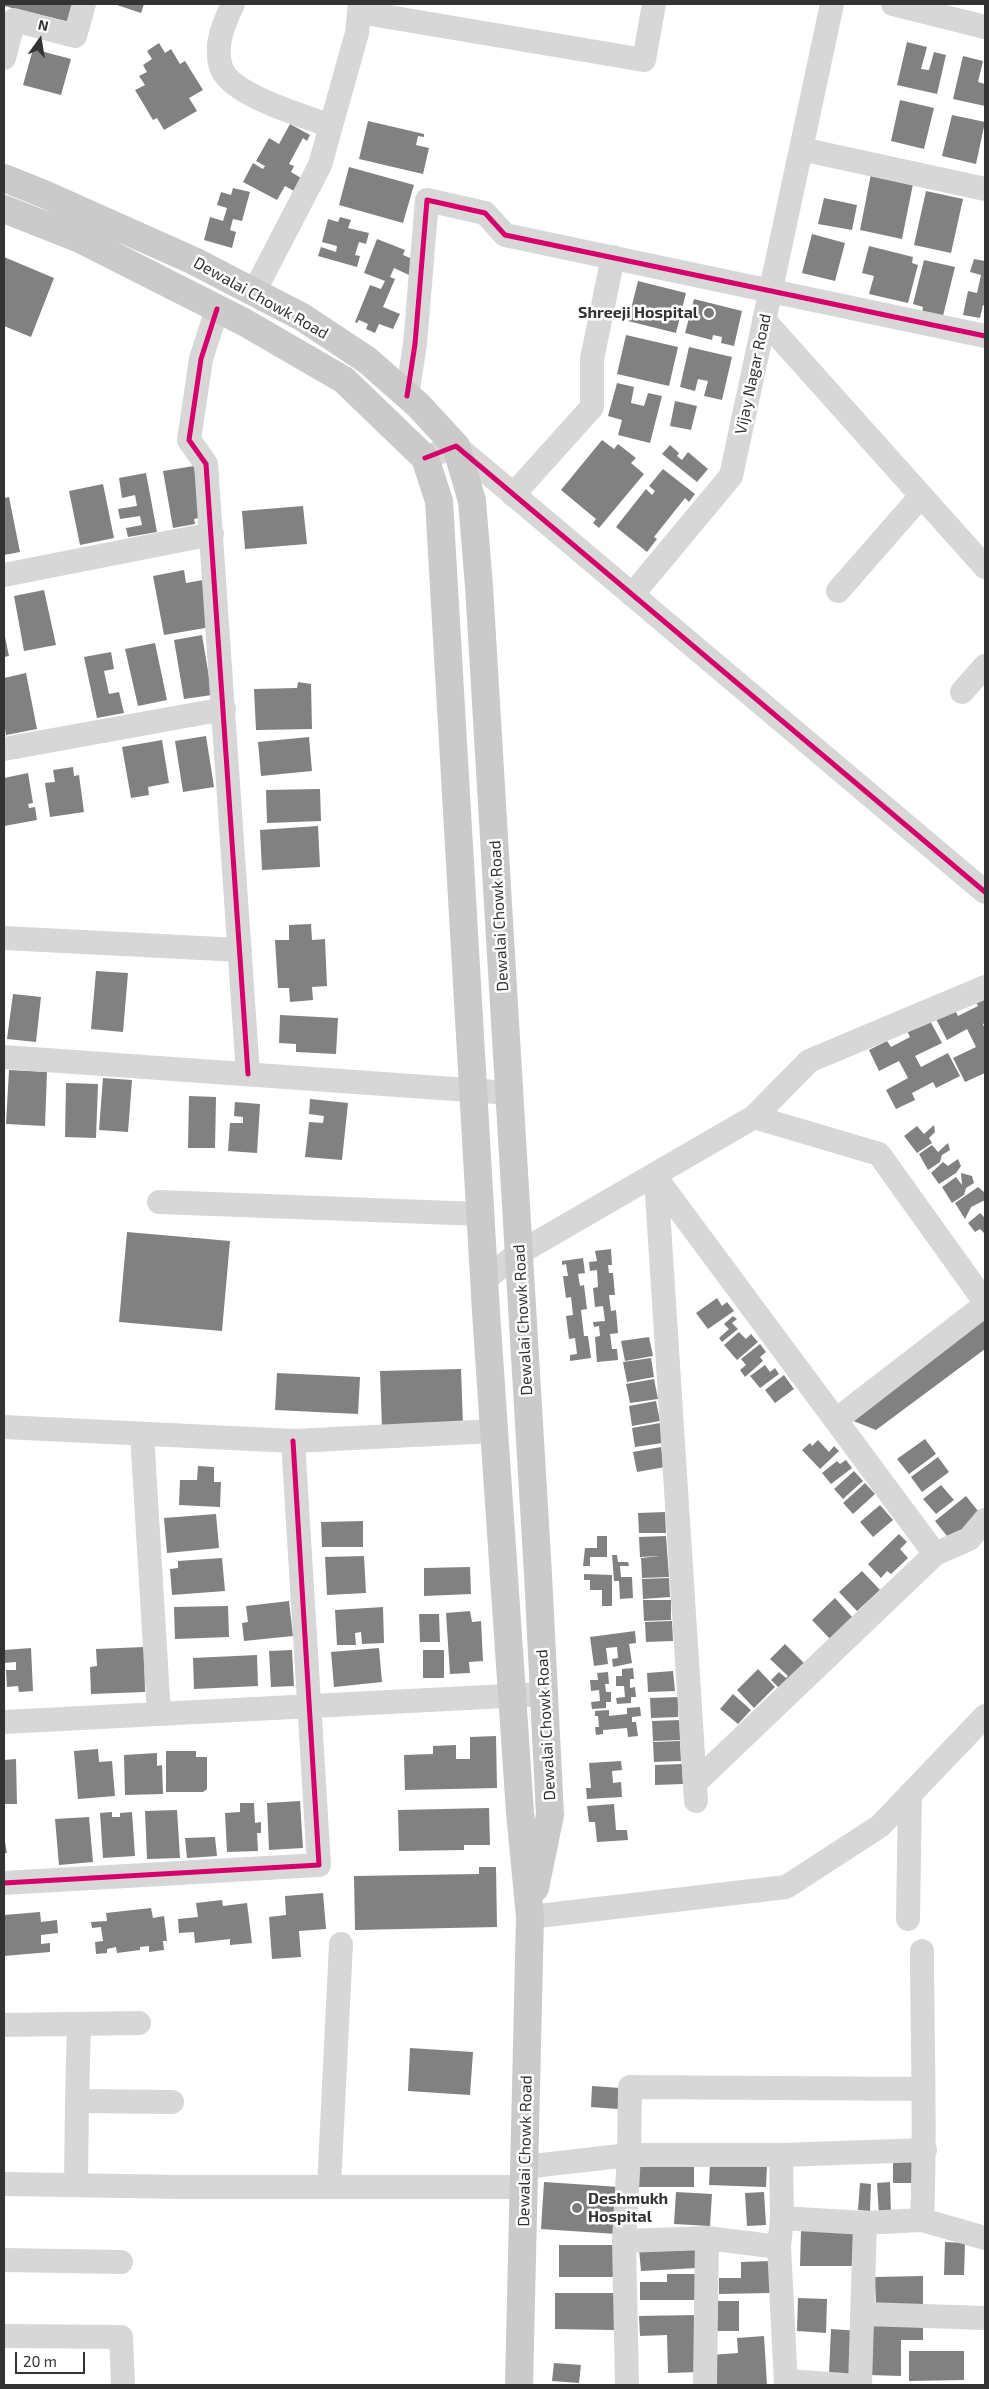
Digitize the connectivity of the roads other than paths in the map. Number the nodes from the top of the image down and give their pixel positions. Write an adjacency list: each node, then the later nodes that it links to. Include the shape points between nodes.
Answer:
1 (84, 4): 8 (street, via 75,36 14,20)
2 (233, 4): 9 (street, via 220,33 221,67 232,83 263,100)
3 (654, 4): 6 (street, via 644,60)
4 (832, 4): 10 (street, Vijay Nagar Road)
5 (893, 4): 7 (street)
6 (359, 8): 9 (street, via 357,33)
7 (985, 27)
8 (4, 58)
9 (331, 126): 16 (street, via 320,165)
10 (801, 149): 12 (street); 15 (street, Vijay Nagar Road)
11 (4, 178): 16 (main road, Dewalai Chowk Road, via 194,261)
12 (985, 189)
13 (4, 210): 17 (main road, Dewalai Chowk Road, via 80,239)
14 (613, 257): 15 (street); 20 (street, via 505,235 485,213 427,200); 23 (street, via 592,360 592,407)
15 (771, 289): 18 (street, Vijay Nagar Road); 19 (street)
16 (254, 292): 20 (main road, Dewalai Chowk Road, via 302,317 367,360)
17 (217, 309): 22 (main road, Dewalai Chowk Road, via 344,380); 25 (street, via 201,359 189,440 206,464)
18 (764, 320): 24 (street); 29 (street, Vijay Nagar Road, via 731,476)
19 (985, 336)
20 (408, 396): 21 (main road, Dewalai Chowk Road)
21 (456, 446): 22 (street); 23 (street); 41 (main road, Dewalai Chowk Road, via 472,501)
22 (426, 458): 40 (main road, Dewalai Chowk Road, via 439,501)
23 (513, 495): 29 (street)
24 (922, 496): 26 (street); 28 (street)
25 (212, 534): 27 (street); 32 (street)
26 (985, 567)
27 (4, 575)
28 (838, 591)
29 (632, 595): 34 (street)
30 (985, 666): 31 (street)
31 (962, 692)
32 (224, 709): 33 (street); 36 (street)
33 (4, 749)
34 (985, 892)
35 (4, 938): 36 (street)
36 (240, 950): 39 (street)
37 (985, 987): 42 (street, via 809,1061)
38 (4, 1057): 39 (street)
39 (248, 1074): 40 (street)
40 (473, 1090): 41 (street); 44 (main road, Dewalai Chowk Road)
41 (510, 1093): 45 (main road, Dewalai Chowk Road)
42 (754, 1117): 45 (street); 47 (street, via 880,1154)
43 (159, 1202): 44 (street)
44 (480, 1214): 46 (main road, Dewalai Chowk Road)
45 (519, 1253): 46 (street); 55 (main road, Dewalai Chowk Road)
46 (484, 1280): 50 (main road, Dewalai Chowk Road)
47 (985, 1303): 48 (street)
48 (836, 1420): 54 (street); 54 (street, via 656,1178 696,1792)
49 (4, 1427): 51 (street)
50 (494, 1432): 52 (street); 56 (main road, Dewalai Chowk Road)
51 (142, 1434): 52 (street); 58 (street)
52 (293, 1441): 57 (street)
53 (985, 1520): 54 (street, via 969,1539)
54 (935, 1554)
55 (544, 1694): 56 (street); 63 (main road, Dewalai Chowk Road, via 550,1815)
56 (512, 1695): 57 (street); 63 (main road, Dewalai Chowk Road)
57 (309, 1706): 58 (street); 62 (street, via 319,1865)
58 (158, 1714): 60 (street)
59 (985, 1716): 61 (street)
60 (4, 1722)
61 (910, 1794): 63 (street, via 880,1826 786,1887); 64 (street)
62 (4, 1883)
63 (530, 1917): 76 (main road, Dewalai Chowk Road)
64 (908, 1918)
65 (341, 1944): 79 (street)
66 (922, 1951): 70 (street)
67 (139, 2023): 68 (street)
68 (79, 2024): 69 (street); 71 (street)
69 (4, 2025)
70 (922, 2089): 73 (street); 74 (street, via 630,2088)
71 (78, 2101): 72 (street); 78 (street)
72 (172, 2102)
73 (925, 2150): 75 (street); 81 (street)
74 (630, 2155): 75 (street); 76 (street); 85 (street)
75 (781, 2155): 80 (street)
76 (524, 2177): 79 (street); 94 (main road, Dewalai Chowk Road)
77 (4, 2184): 78 (street)
78 (76, 2185): 79 (street)
79 (329, 2187)
80 (782, 2218): 82 (street); 86 (street)
81 (922, 2220): 82 (street); 84 (street)
82 (864, 2223): 89 (street)
83 (707, 2238): 85 (street); 86 (street); 96 (street)
84 (985, 2238)
85 (624, 2241): 95 (street)
86 (779, 2247): 92 (street)
87 (4, 2260): 88 (street)
88 (121, 2262)
89 (864, 2314): 90 (street); 98 (street)
90 (985, 2318)
91 (4, 2336): 93 (street, via 120,2337)
92 (786, 2383): 97 (street)
93 (123, 2385)
94 (520, 2385)
95 (627, 2385)
96 (705, 2385)
97 (845, 2385)
98 (860, 2385)

